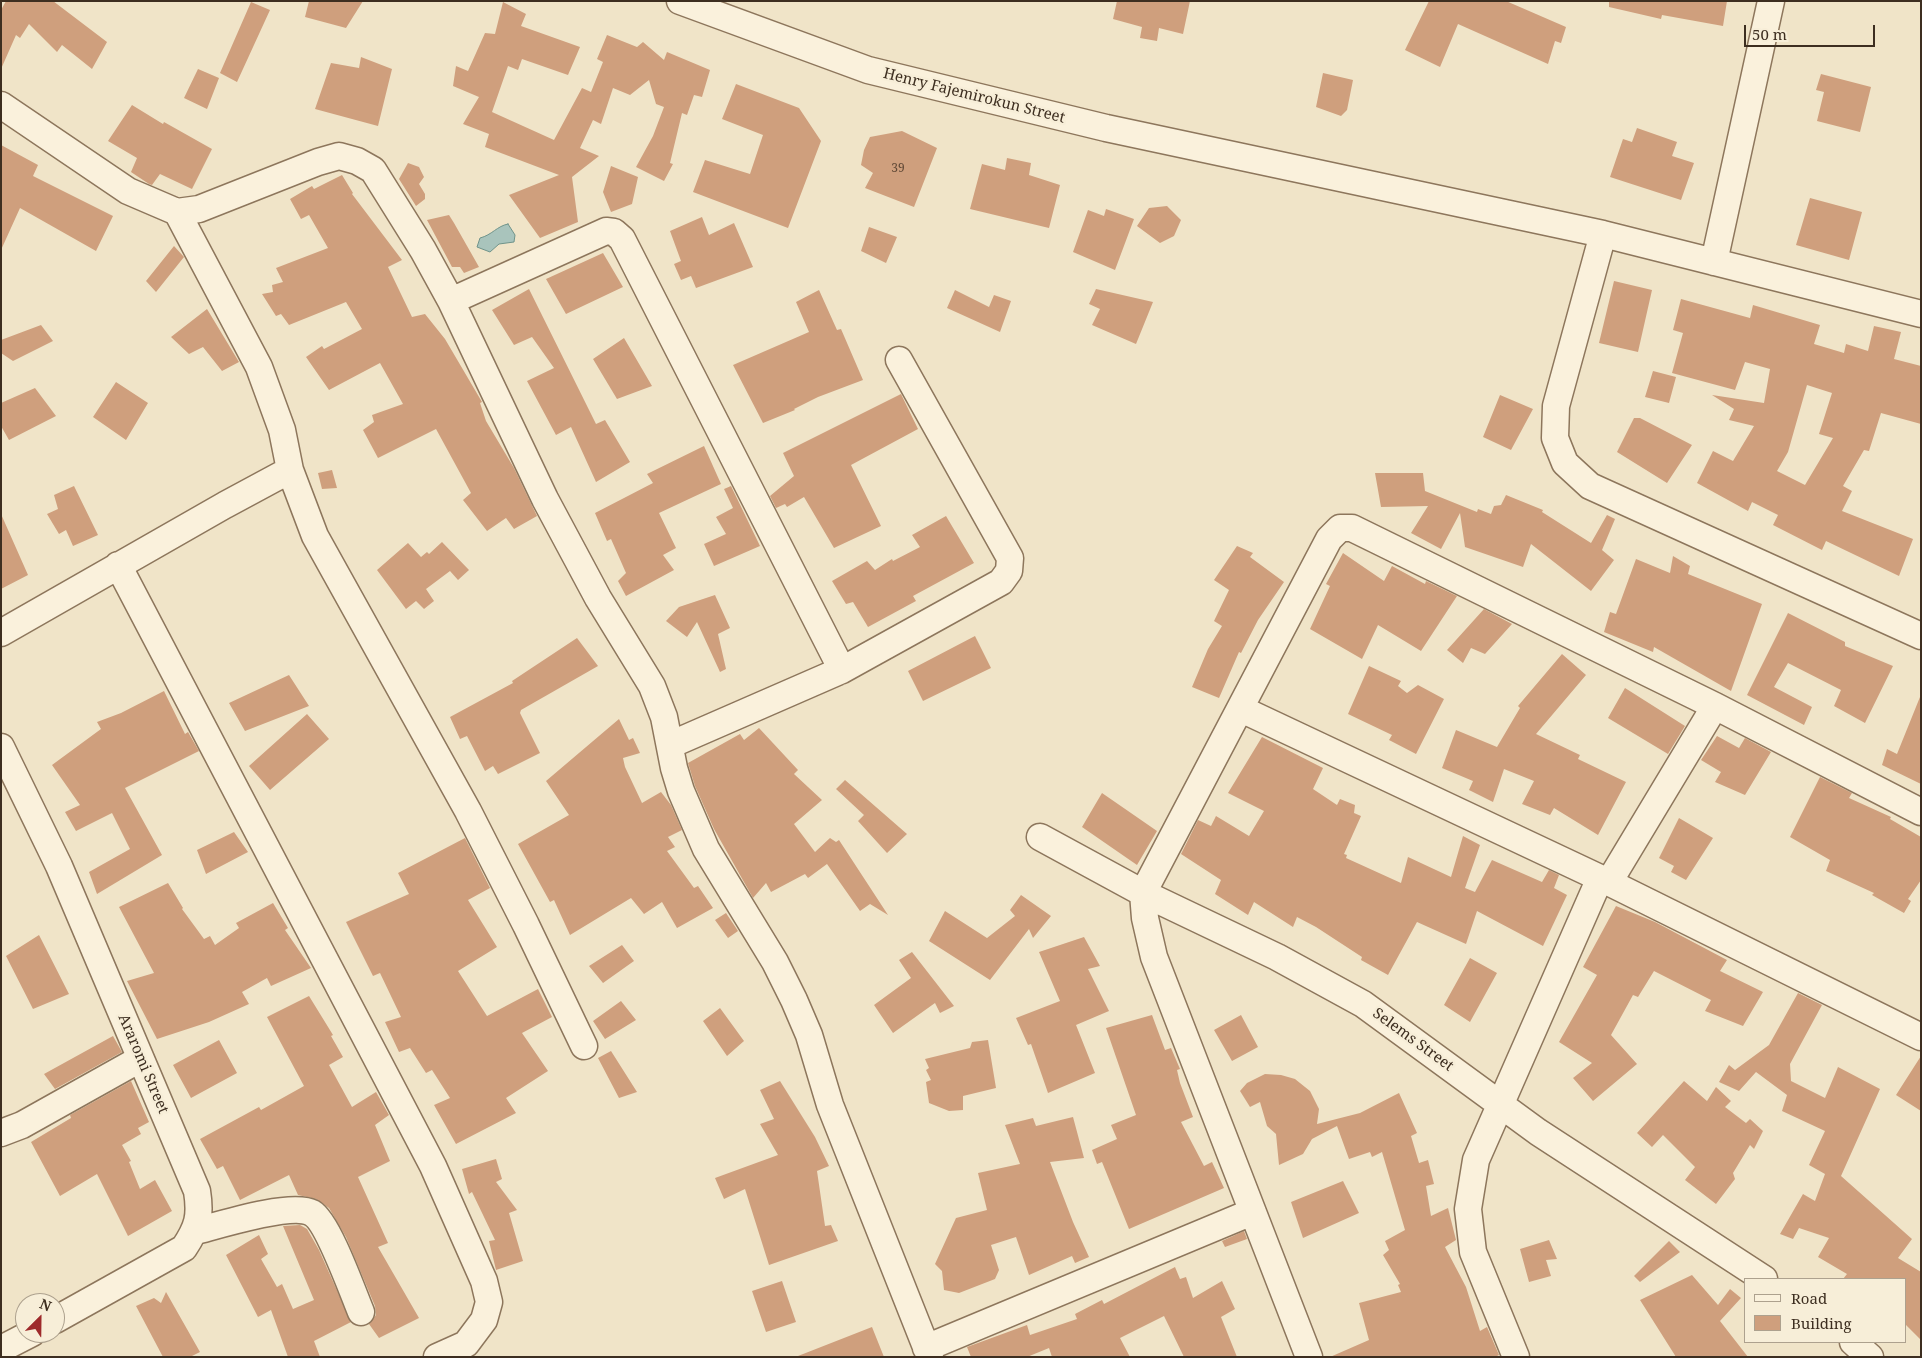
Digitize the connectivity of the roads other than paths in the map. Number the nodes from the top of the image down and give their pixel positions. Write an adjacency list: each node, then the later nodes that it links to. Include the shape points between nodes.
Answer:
1 (680, 1): 5 (street, Henry Fajemirokun Street, via 868,70 1106,128)
2 (1771, 1): 6 (street)
3 (1, 106): 4 (street, via 128,191)
4 (176, 212): 7 (street, via 200,209 339,156 356,161 373,170); 10 (street, via 258,367 282,430)
5 (1604, 234): 6 (street, Henry Fajemirokun Street); 13 (street, via 1556,406 1555,438 1565,463 1590,486)
6 (1714, 262): 8 (street, Henry Fajemirokun Street)
7 (451, 301): 14 (street, via 606,231 614,232 622,239); 17 (street, via 545,499 598,598 652,686)
8 (1921, 314)
9 (900, 360): 14 (street, via 1010,558 1009,571 1001,582)
10 (290, 470): 11 (street); 24 (street, via 315,536 468,811)
11 (118, 565): 12 (street); 37 (street, via 433,1166 484,1282 489,1302 484,1320 466,1344)
12 (1, 632)
13 (1921, 636)
14 (842, 670): 17 (street)
15 (1714, 706): 16 (street, via 1352,528 1340,528 1329,539); 19 (street); 21 (street)
16 (1241, 709): 21 (street); 22 (street)
17 (670, 745): 36 (street, via 681,791 706,850 775,962 809,1035 830,1105)
18 (1, 747): 25 (street, Araromi Street, via 59,866)
19 (1921, 812)
20 (1040, 837): 22 (street, Selems Street)
21 (1604, 880): 23 (street); 26 (street)
22 (1143, 893): 26 (street, Selems Street, via 1286,962 1363,1004); 28 (street, via 1154,957)
23 (1921, 1037)
24 (584, 1046)
25 (140, 1058): 27 (street, via 22,1126); 29 (street, Araromi Street, via 197,1191 200,1208)
26 (1498, 1104): 30 (street, Selems Street); 39 (street, via 1476,1160 1468,1210 1473,1252)
27 (1, 1133)
28 (1252, 1212): 36 (street); 38 (street)
29 (196, 1231): 31 (street, via 270,1213 302,1210 313,1214 324,1227); 32 (street, via 184,1248)
30 (1762, 1278)
31 (361, 1312)
32 (65, 1314)
33 (15, 1342): 35 (street)
34 (1854, 1343): 40 (street)
35 (1, 1349)
36 (928, 1352)
37 (437, 1357)
38 (1310, 1357)
39 (1516, 1357)
40 (1870, 1357)

